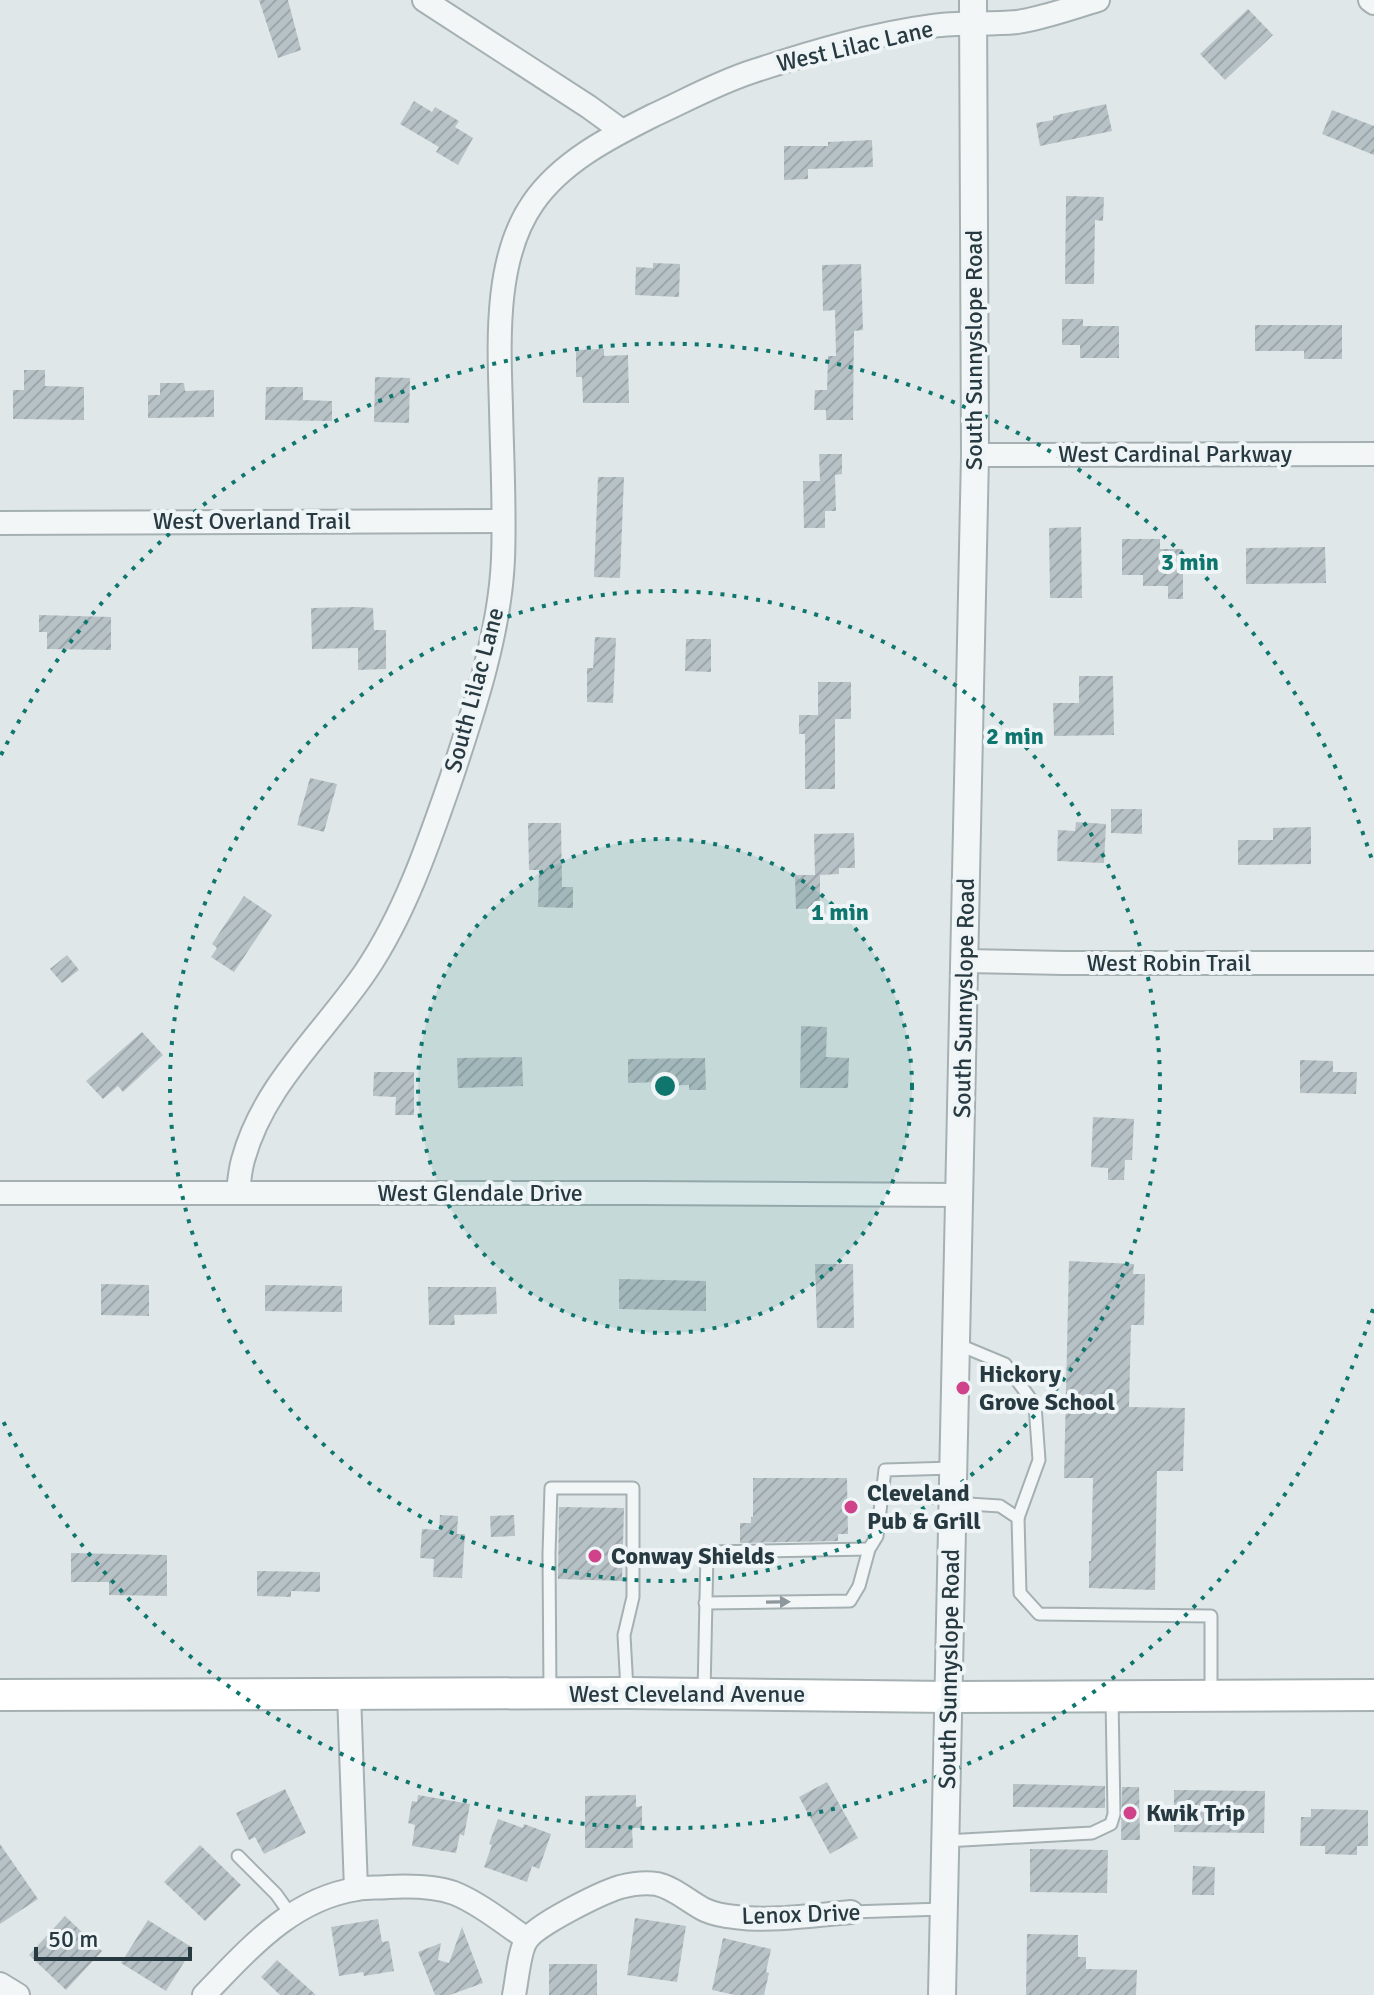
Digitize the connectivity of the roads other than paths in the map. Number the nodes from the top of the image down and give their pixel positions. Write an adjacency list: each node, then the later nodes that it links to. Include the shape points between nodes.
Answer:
1 (424, 0): 4 (street)
2 (1098, 0): 3 (street, West Lilac Lane, via 1016,22)
3 (973, 12): 4 (street, West Lilac Lane, via 833,46 727,81); 6 (street, South Sunnyslope Road)
4 (622, 131): 7 (street, South Lilac Lane, via 546,187 513,242 500,317)
5 (1374, 454): 6 (street, West Cardinal Parkway)
6 (975, 455): 9 (street, South Sunnyslope Road)
7 (503, 521): 8 (street, West Overland Trail); 12 (street, South Lilac Lane, via 501,581 489,649 451,780 405,904 366,971 272,1094 248,1143)
8 (0, 523)
9 (965, 961): 10 (street, West Robin Trail); 13 (street, South Sunnyslope Road)
10 (1374, 963)
11 (0, 1193): 12 (street, West Glendale Drive)
12 (238, 1193): 13 (street, West Glendale Drive)
13 (960, 1195): 14 (street, South Sunnyslope Road)
14 (956, 1343): 15 (street, South Sunnyslope Road); 17 (lane, via 1005,1364 1035,1405 1039,1460)
15 (953, 1468): 16 (street, South Sunnyslope Road); 18 (lane, via 885,1470 877,1536)
16 (952, 1503): 17 (lane, via 1000,1506); 28 (street, South Sunnyslope Road)
17 (1018, 1518): 25 (lane, via 1020,1593 1039,1614 1211,1616)
18 (869, 1549): 19 (lane, one-way to 18, via 850,1601); 19 (lane, via 707,1552)
19 (705, 1603): 23 (lane)
20 (627, 1693): 22 (main road, West Cleveland Avenue); 22 (lane, via 624,1635 633,1597 633,1488 551,1488); 23 (main road, West Cleveland Avenue)
21 (349, 1694): 22 (main road, West Cleveland Avenue); 24 (main road, West Cleveland Avenue); 31 (street)
22 (550, 1694)
23 (704, 1694): 28 (main road, West Cleveland Avenue)
24 (0, 1695)
25 (1211, 1695): 26 (main road, West Cleveland Avenue); 27 (main road, West Cleveland Avenue)
26 (1374, 1695)
27 (1112, 1696): 28 (main road, West Cleveland Avenue); 29 (lane, via 1111,1824 1092,1833)
28 (948, 1697): 29 (street, South Sunnyslope Road)
29 (945, 1841): 32 (street, South Sunnyslope Road)
30 (238, 1856): 34 (lane)
31 (356, 1889): 34 (street, via 314,1901); 35 (street, via 410,1886 451,1892)
32 (943, 1909): 33 (lane, Lenox Drive); 40 (street, South Sunnyslope Road)
33 (851, 1912): 35 (street, Lenox Drive, via 738,1918 706,1910 662,1885 642,1883 584,1903)
34 (291, 1915): 38 (street, via 258,1939)
35 (527, 1939): 39 (street)
36 (0, 1984): 37 (street)
37 (18, 1995)
38 (204, 1995)
39 (514, 1995)
40 (942, 1995)

